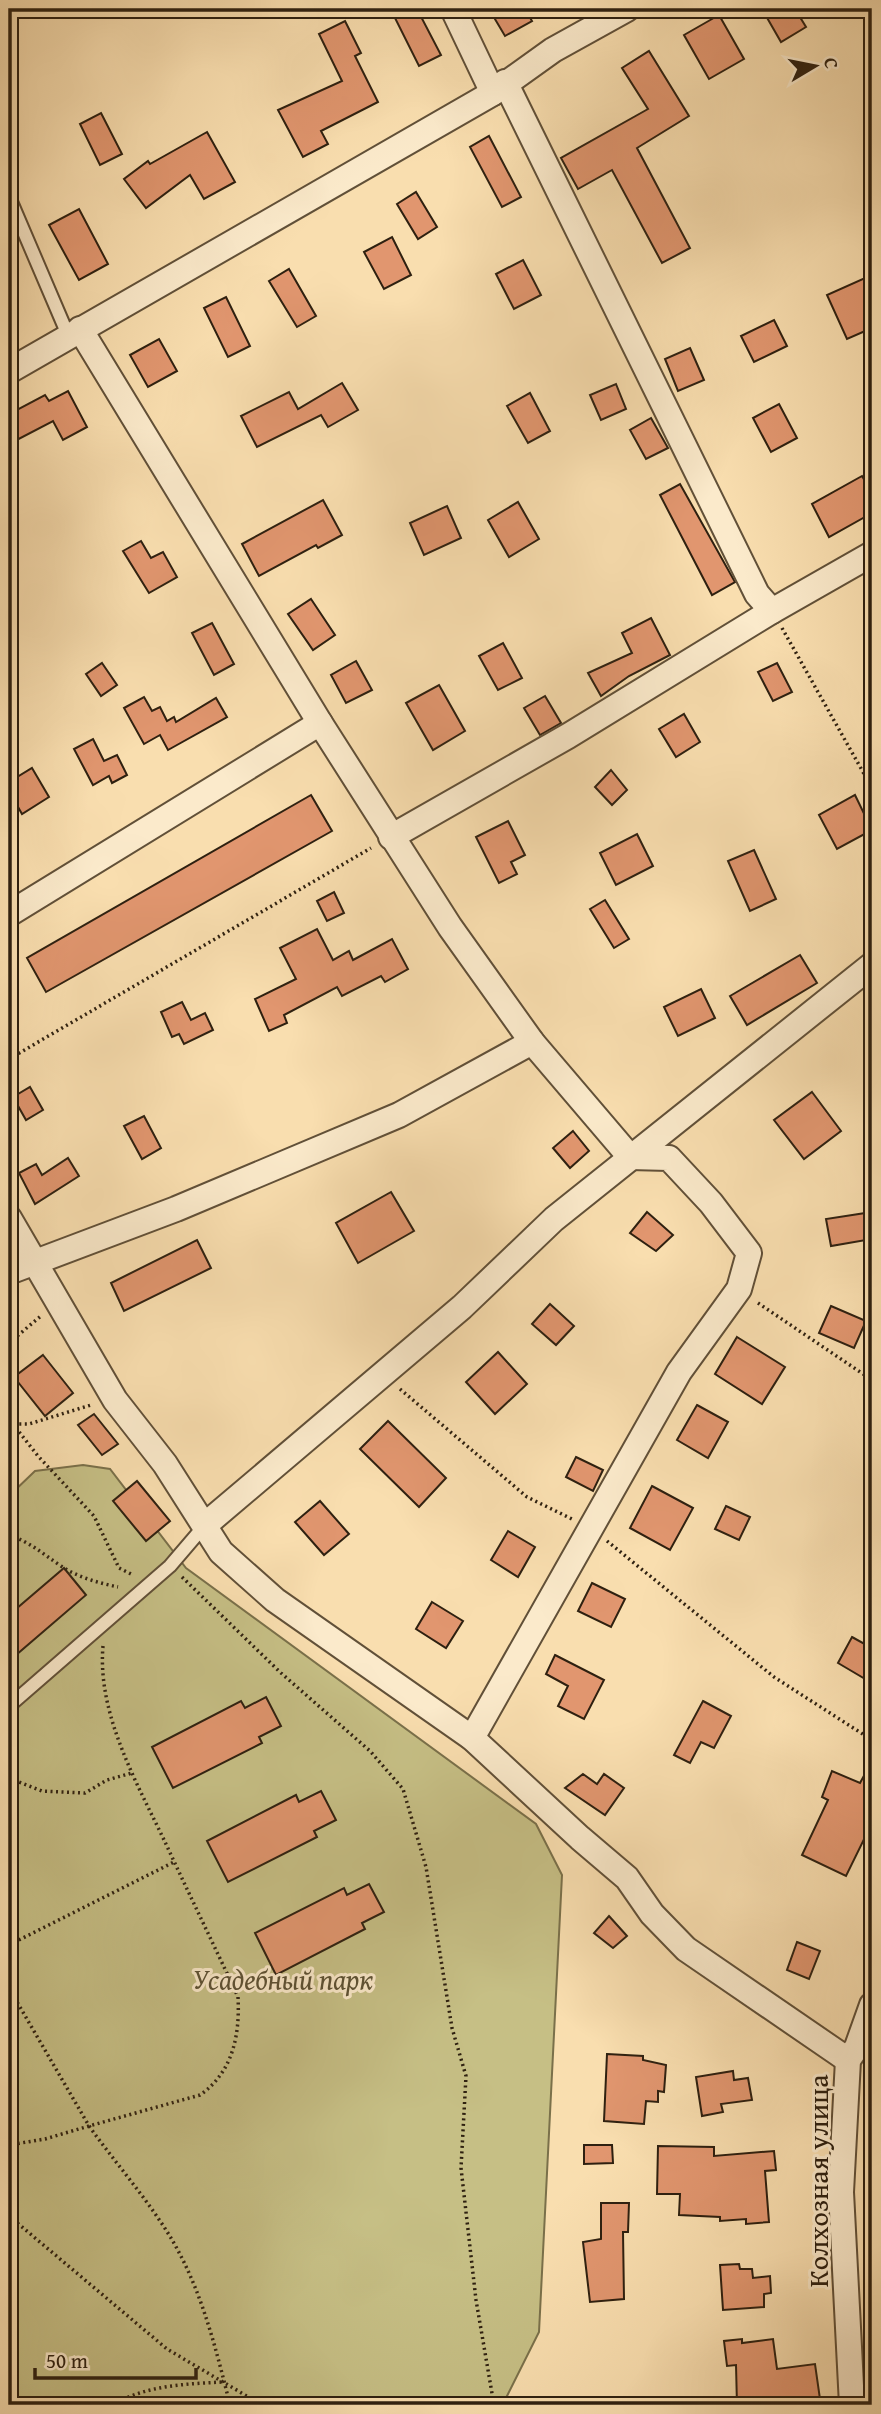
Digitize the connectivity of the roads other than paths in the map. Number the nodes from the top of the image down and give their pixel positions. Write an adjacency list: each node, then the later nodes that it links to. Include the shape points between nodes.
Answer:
1 (453, 9): 3 (street)
2 (627, 9): 3 (street)
3 (499, 87): 5 (street); 8 (street, via 757,594)
4 (9, 197): 5 (lane)
5 (74, 332): 6 (street); 9 (street)
6 (9, 371)
7 (872, 554): 8 (street)
8 (772, 611): 10 (street)
9 (320, 723): 10 (street); 11 (street)
10 (391, 837): 13 (street)
11 (9, 914)
12 (872, 965): 14 (street)
13 (531, 1042): 14 (street); 16 (street, via 399,1115 176,1209)
14 (630, 1157): 18 (street); 20 (street, via 669,1158 749,1253 739,1289 679,1372)
15 (9, 1218): 16 (street)
16 (33, 1260): 17 (street); 18 (street, via 115,1400)
17 (9, 1272)
18 (205, 1525): 19 (lane, via 170,1566); 20 (street, via 221,1552 275,1600)
19 (9, 1706)
20 (472, 1738): 22 (street, via 627,1878 685,1949)
21 (872, 2005): 22 (street, Колхозная улица)
22 (848, 2060): 23 (street, Колхозная улица, via 841,2192)
23 (852, 2405)

